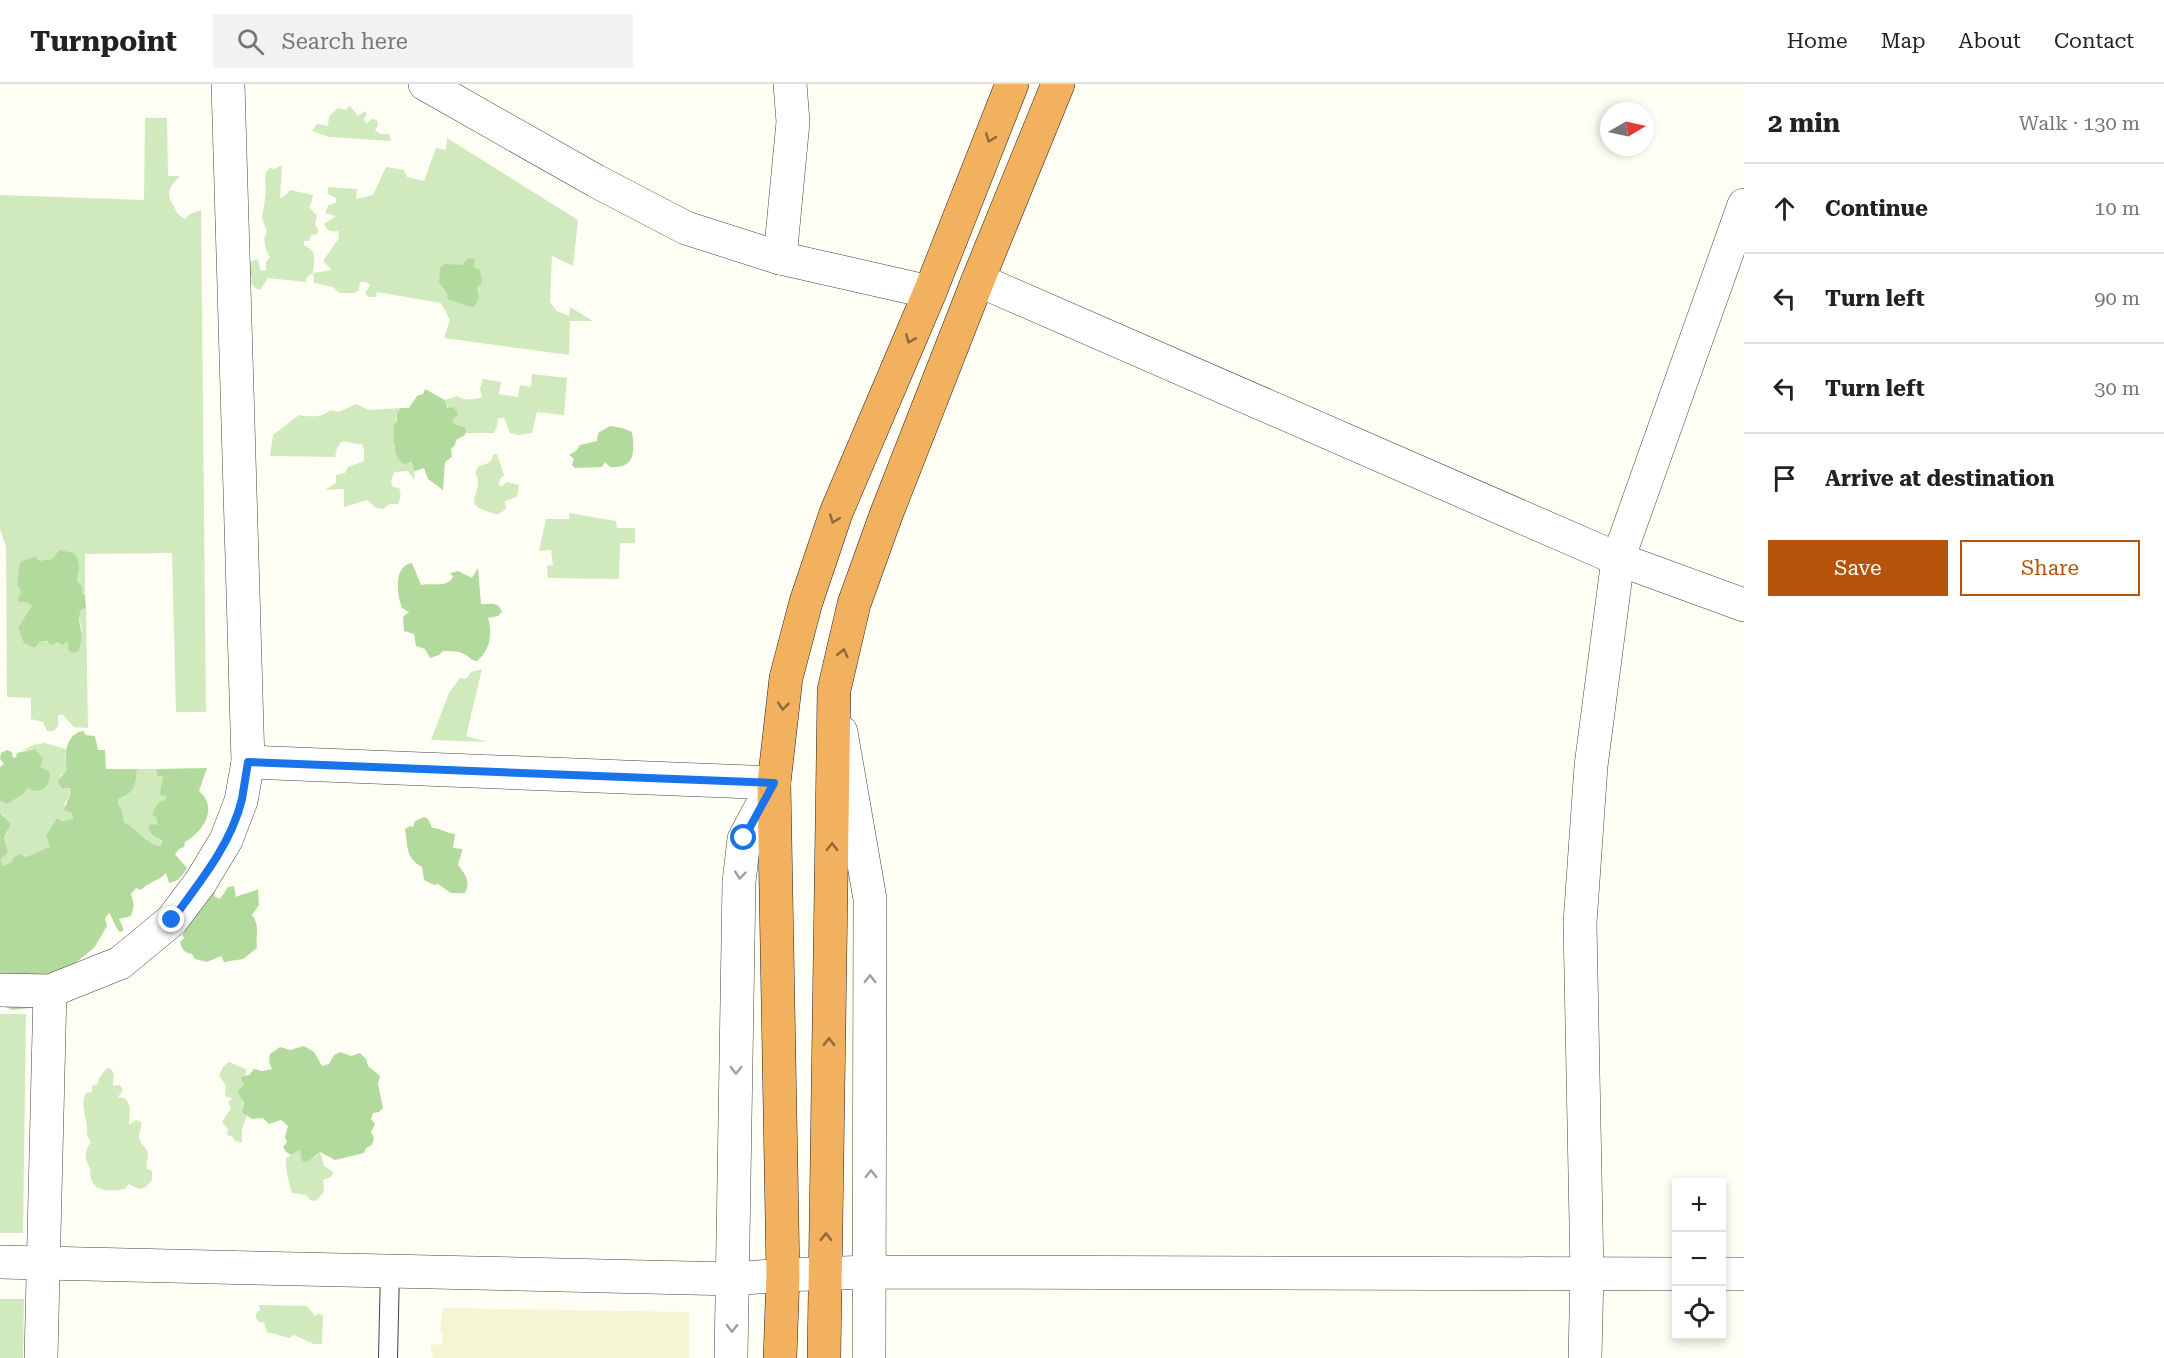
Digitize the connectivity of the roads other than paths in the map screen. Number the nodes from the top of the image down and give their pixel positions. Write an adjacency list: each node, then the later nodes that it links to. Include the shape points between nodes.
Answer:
1 (228, 84): 13 (street)
2 (425, 84): 7 (street, via 687,228)
3 (790, 84): 7 (street, via 793,122)
4 (1012, 84): 9 (highway, one-way to 9)
5 (1058, 84): 8 (highway)
6 (1744, 205): 10 (street)
7 (780, 258): 9 (street)
8 (978, 280): 10 (street); 12 (highway, one-way to 8, via 854,604)
9 (930, 292): 14 (highway, one-way to 14, via 836,513 806,602 786,678)
10 (1618, 559): 11 (street); 21 (street, via 1591,766 1580,923)
11 (1744, 605)
12 (834, 690): 20 (street, one-way to 12, via 870,899); 26 (highway, one-way to 12)
13 (248, 762): 14 (street); 16 (street, via 241,801 226,840 172,920 120,963)
14 (774, 783): 25 (highway); 27 (street, one-way to 27, via 744,838 739,882)
15 (0, 990): 16 (street)
16 (50, 990): 18 (street)
17 (0, 1262): 18 (street)
18 (42, 1262): 19 (street); 28 (street)
19 (390, 1270): 27 (street); 29 (lane)
20 (871, 1272): 21 (street); 26 (street); 33 (street)
21 (1587, 1273): 22 (street); 34 (street)
22 (1672, 1274)
23 (1726, 1274): 24 (street)
24 (1744, 1274)
25 (783, 1275): 26 (street); 27 (street); 31 (highway)
26 (825, 1275): 32 (highway)
27 (733, 1279): 30 (street, one-way to 30)
28 (41, 1358)
29 (388, 1358)
30 (731, 1358)
31 (780, 1358)
32 (824, 1358)
33 (869, 1358)
34 (1585, 1358)

